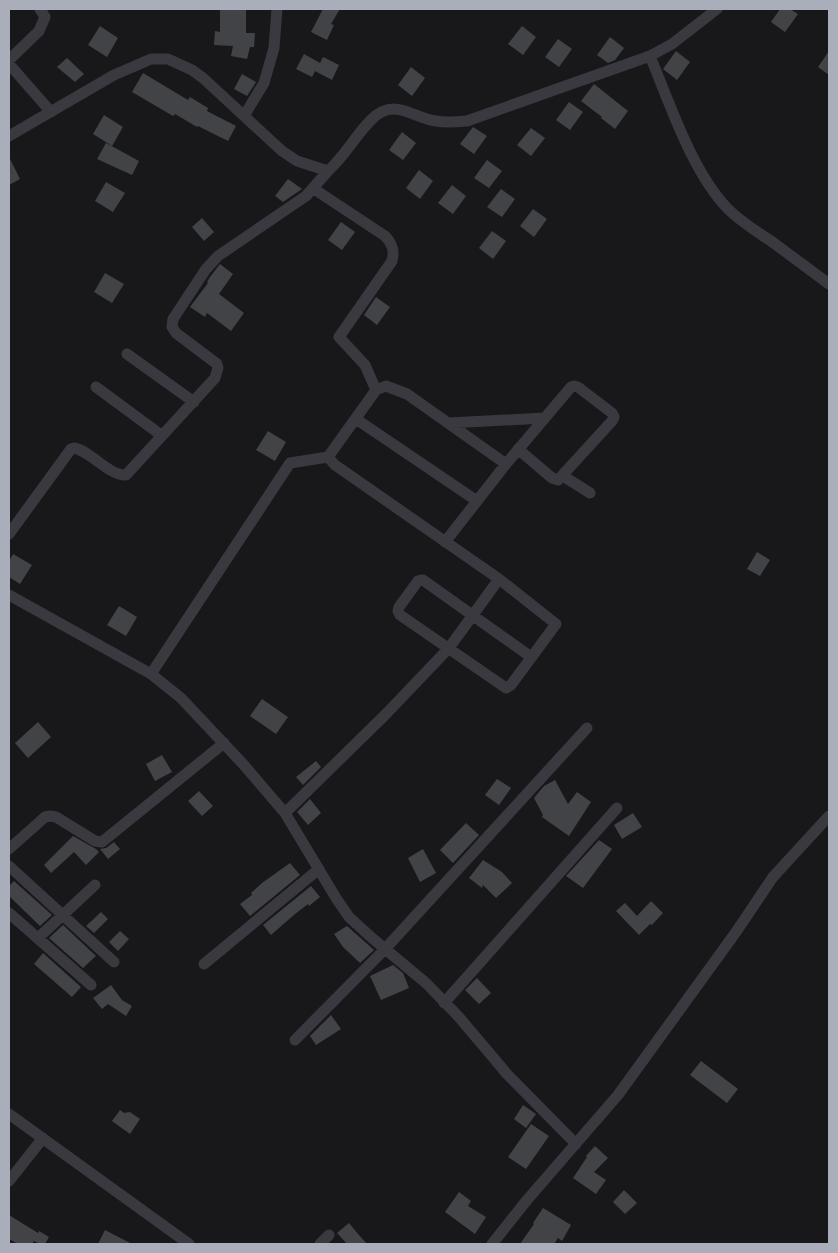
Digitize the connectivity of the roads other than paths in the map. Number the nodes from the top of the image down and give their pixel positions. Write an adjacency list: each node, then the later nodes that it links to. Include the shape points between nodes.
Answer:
1 (40, 9): 5 (street, via 45,17 39,31)
2 (277, 9): 7 (street, via 274,48 264,83)
3 (717, 9): 4 (street, via 672,44)
4 (650, 56): 9 (street, via 467,121 434,121 392,108 371,120); 11 (street, via 696,164 716,194 745,224)
5 (9, 62): 6 (street)
6 (52, 112): 7 (street, via 114,75 151,59 168,59 203,78); 8 (street)
7 (244, 116): 9 (street, via 297,161)
8 (9, 136)
9 (328, 171): 10 (street)
10 (314, 189): 14 (street, via 385,236 393,248 392,261 339,337 365,365); 15 (street, via 218,256 173,319 172,327 176,333 214,361 218,368 215,378)
11 (829, 284)
12 (126, 354): 15 (street)
13 (96, 387): 19 (street)
14 (376, 390): 17 (street); 18 (street, via 386,386 407,394)
15 (194, 402): 19 (street)
16 (545, 418): 18 (street); 20 (street); 23 (street, via 574,386 614,417)
17 (356, 419): 21 (street); 25 (street)
18 (448, 423): 22 (street)
19 (161, 436): 26 (street, via 126,475 81,449 71,449)
20 (518, 450): 22 (street); 23 (street, via 552,478 558,480)
21 (328, 457): 27 (street); 33 (street, via 290,463)
22 (506, 464): 25 (street)
23 (563, 476): 24 (street)
24 (590, 493)
25 (477, 501): 27 (street)
26 (9, 534)
27 (445, 542): 28 (street)
28 (499, 579): 30 (street); 32 (street, via 556,624)
29 (9, 595): 33 (street)
30 (473, 615): 31 (street); 31 (street, via 426,581 418,581 399,607 400,615); 32 (street)
31 (449, 648): 32 (street, via 506,688); 37 (street)
32 (531, 657)
33 (151, 674): 35 (street, via 180,698)
34 (587, 728): 46 (street)
35 (224, 744): 37 (street); 39 (street, via 102,842 50,816)
36 (617, 808): 50 (street)
37 (285, 813): 41 (street)
38 (829, 816): 54 (street, via 773,877 618,1095)
39 (9, 849)
40 (9, 866): 44 (street)
41 (319, 869): 46 (street, via 349,917); 48 (street)
42 (96, 885): 44 (street)
43 (9, 913): 45 (street)
44 (64, 916): 45 (street); 47 (street)
45 (38, 938): 49 (street)
46 (385, 949): 50 (street, via 426,983); 51 (street)
47 (114, 962)
48 (204, 964)
49 (91, 985)
50 (444, 1003): 54 (street, via 507,1074)
51 (295, 1040)
52 (9, 1114): 53 (street)
53 (43, 1138): 55 (street); 57 (street)
54 (576, 1144): 59 (street)
55 (9, 1181)
56 (329, 1235): 58 (street)
57 (188, 1244)
58 (320, 1244)
59 (492, 1244)

